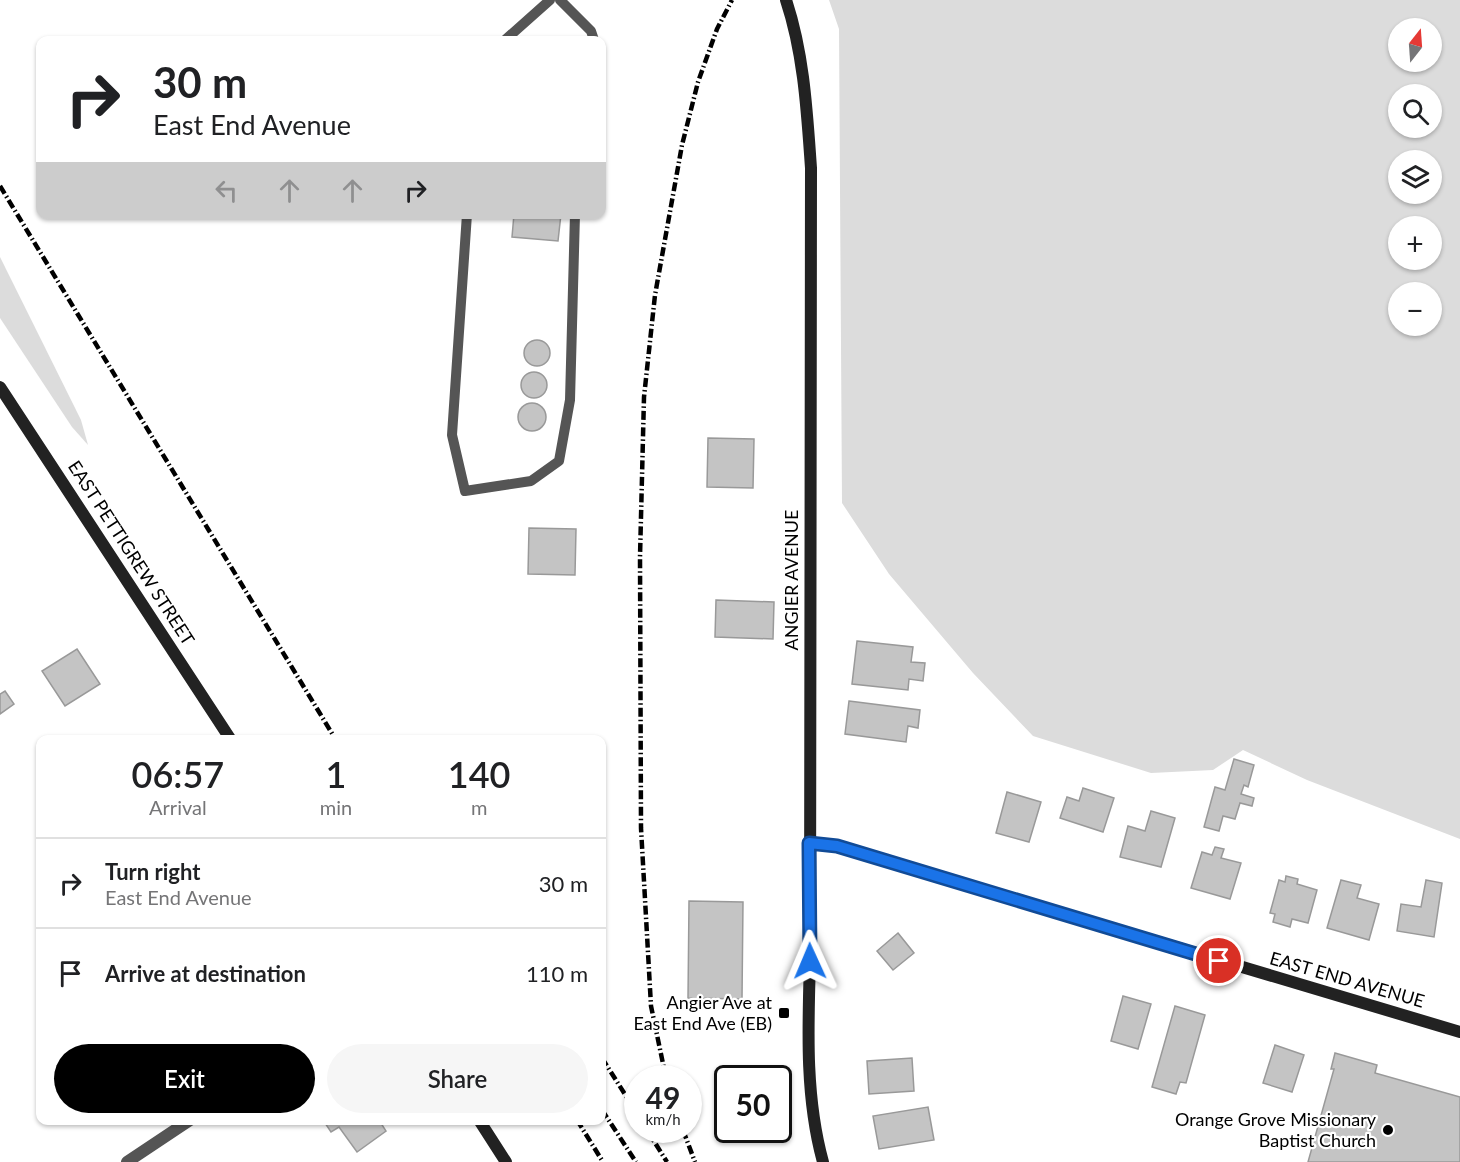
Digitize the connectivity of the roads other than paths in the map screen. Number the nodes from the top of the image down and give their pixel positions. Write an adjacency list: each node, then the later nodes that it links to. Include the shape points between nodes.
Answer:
1 (550, 0): 4 (lane)
2 (560, 0): 5 (lane)
3 (786, 0): 10 (main road, ANGIER AVENUE, via 806,93 811,168)
4 (510, 36)
5 (593, 36)
6 (467, 219): 7 (lane, via 452,435 465,491 531,481 559,460 570,400)
7 (574, 219)
8 (0, 387): 9 (main road, EAST PETTIGREW STREET)
9 (228, 735)
10 (809, 843): 11 (main road, EAST END AVENUE, via 837,846); 16 (main road, ANGIER AVENUE, via 807,1034 813,1108)
11 (1460, 1032)
12 (182, 1125): 14 (street)
13 (482, 1125): 15 (main road)
14 (127, 1162)
15 (506, 1162)
16 (823, 1162)

